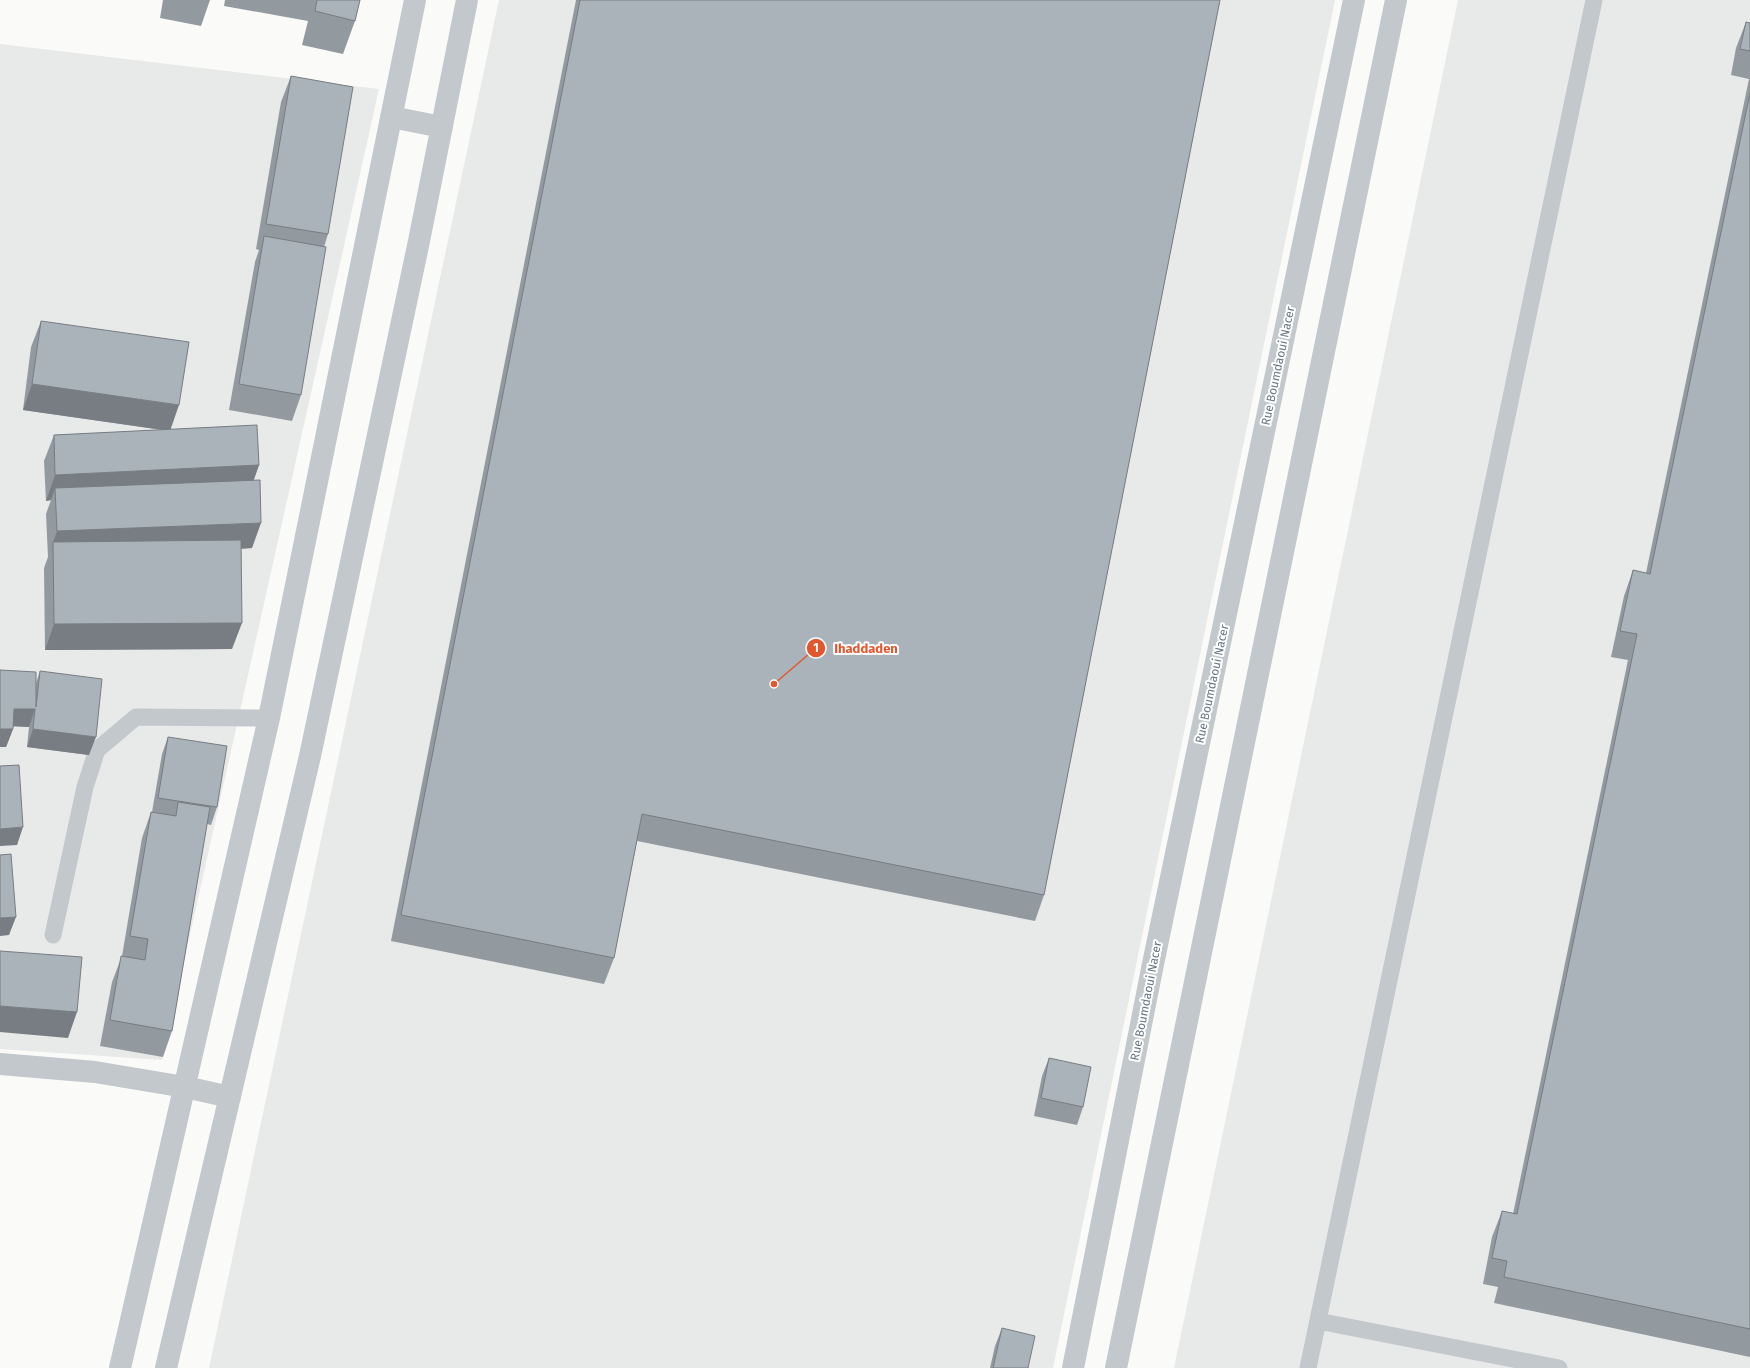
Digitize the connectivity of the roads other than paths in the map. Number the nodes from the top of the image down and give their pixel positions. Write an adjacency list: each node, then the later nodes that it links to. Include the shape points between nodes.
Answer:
1 (415, 0): 6 (street)
2 (467, 0): 7 (street)
3 (1354, 0): 16 (street, Rue Boumdaoui Nacer, via 1153,964)
4 (1396, 0): 17 (street)
5 (1594, 0): 13 (lane)
6 (391, 117): 7 (street); 8 (street)
7 (442, 127): 12 (street, via 310,756)
8 (270, 718): 9 (lane, via 136,717 97,750 85,787); 11 (street)
9 (53, 935)
10 (0, 1064): 11 (street, via 95,1072)
11 (185, 1087): 12 (street); 14 (street)
12 (230, 1097): 15 (street)
13 (1318, 1321): 18 (lane); 19 (lane)
14 (120, 1368)
15 (166, 1368)
16 (1073, 1368)
17 (1116, 1368)
18 (1308, 1368)
19 (1559, 1368)

